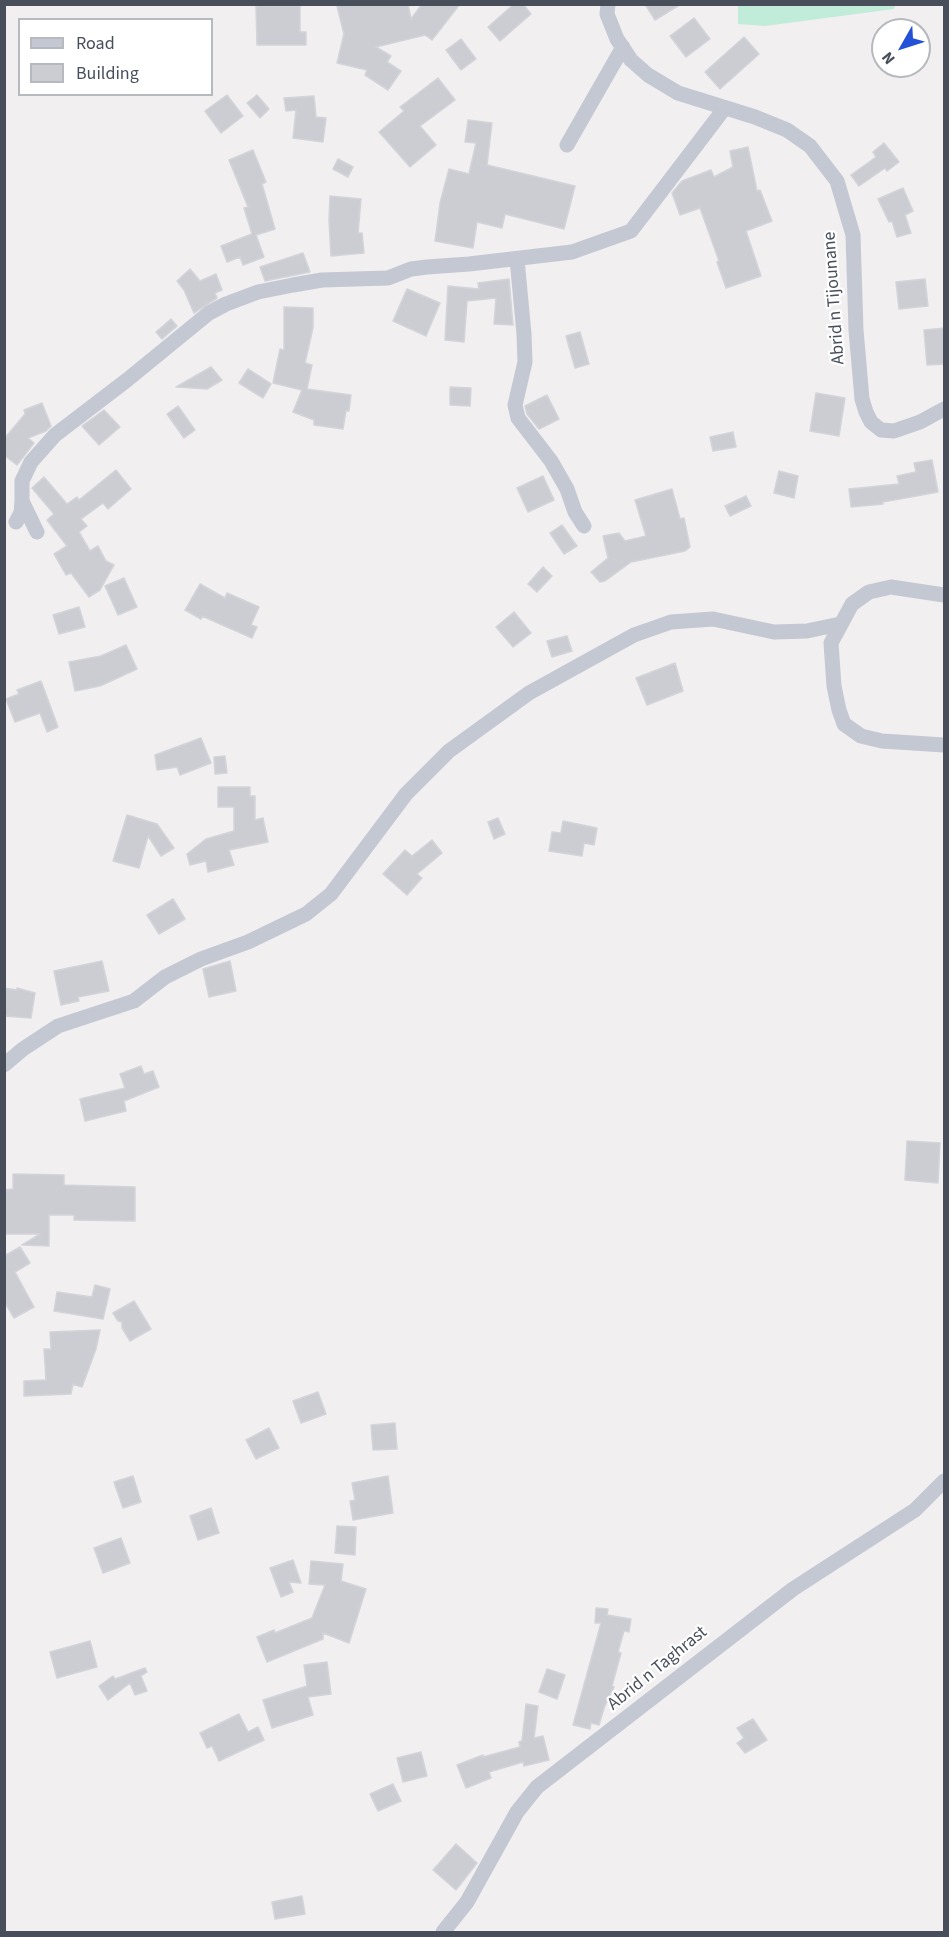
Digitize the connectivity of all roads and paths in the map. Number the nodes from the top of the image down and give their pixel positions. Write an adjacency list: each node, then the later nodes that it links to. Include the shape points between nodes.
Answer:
1 (608, 4): 2 (street, Abrid n Tijounane, via 607,14)
2 (623, 47): 3 (street, Abrid n Tijounane, via 648,75 678,93); 4 (street)
3 (724, 109): 5 (street, via 631,231 572,252); 6 (street, Abrid n Tijounane, via 787,130 810,146 837,181 853,235 859,368 862,399 871,422 881,430 894,431)
4 (567, 145)
5 (517, 259): 7 (street, via 426,267 388,278 322,280 258,292 225,304 194,324 55,435 22,481); 9 (street, via 525,362 516,412 551,461)
6 (945, 409)
7 (22, 501): 8 (street); 10 (street)
8 (16, 522)
9 (584, 526)
10 (37, 532)
11 (945, 595): 12 (street, via 891,587 869,592 852,604)
12 (840, 624): 13 (street, via 831,643 834,686 844,724 861,736 882,741); 14 (street, via 774,632 712,619 671,622 634,635 529,693 449,751 406,794 331,894 306,914 201,959 165,977 134,1000 58,1026)
13 (945, 745)
14 (4, 1065)
15 (945, 1481): 16 (street, Abrid n Taghrast, via 915,1510 793,1589 537,1787 517,1812 467,1902)
16 (443, 1932)

